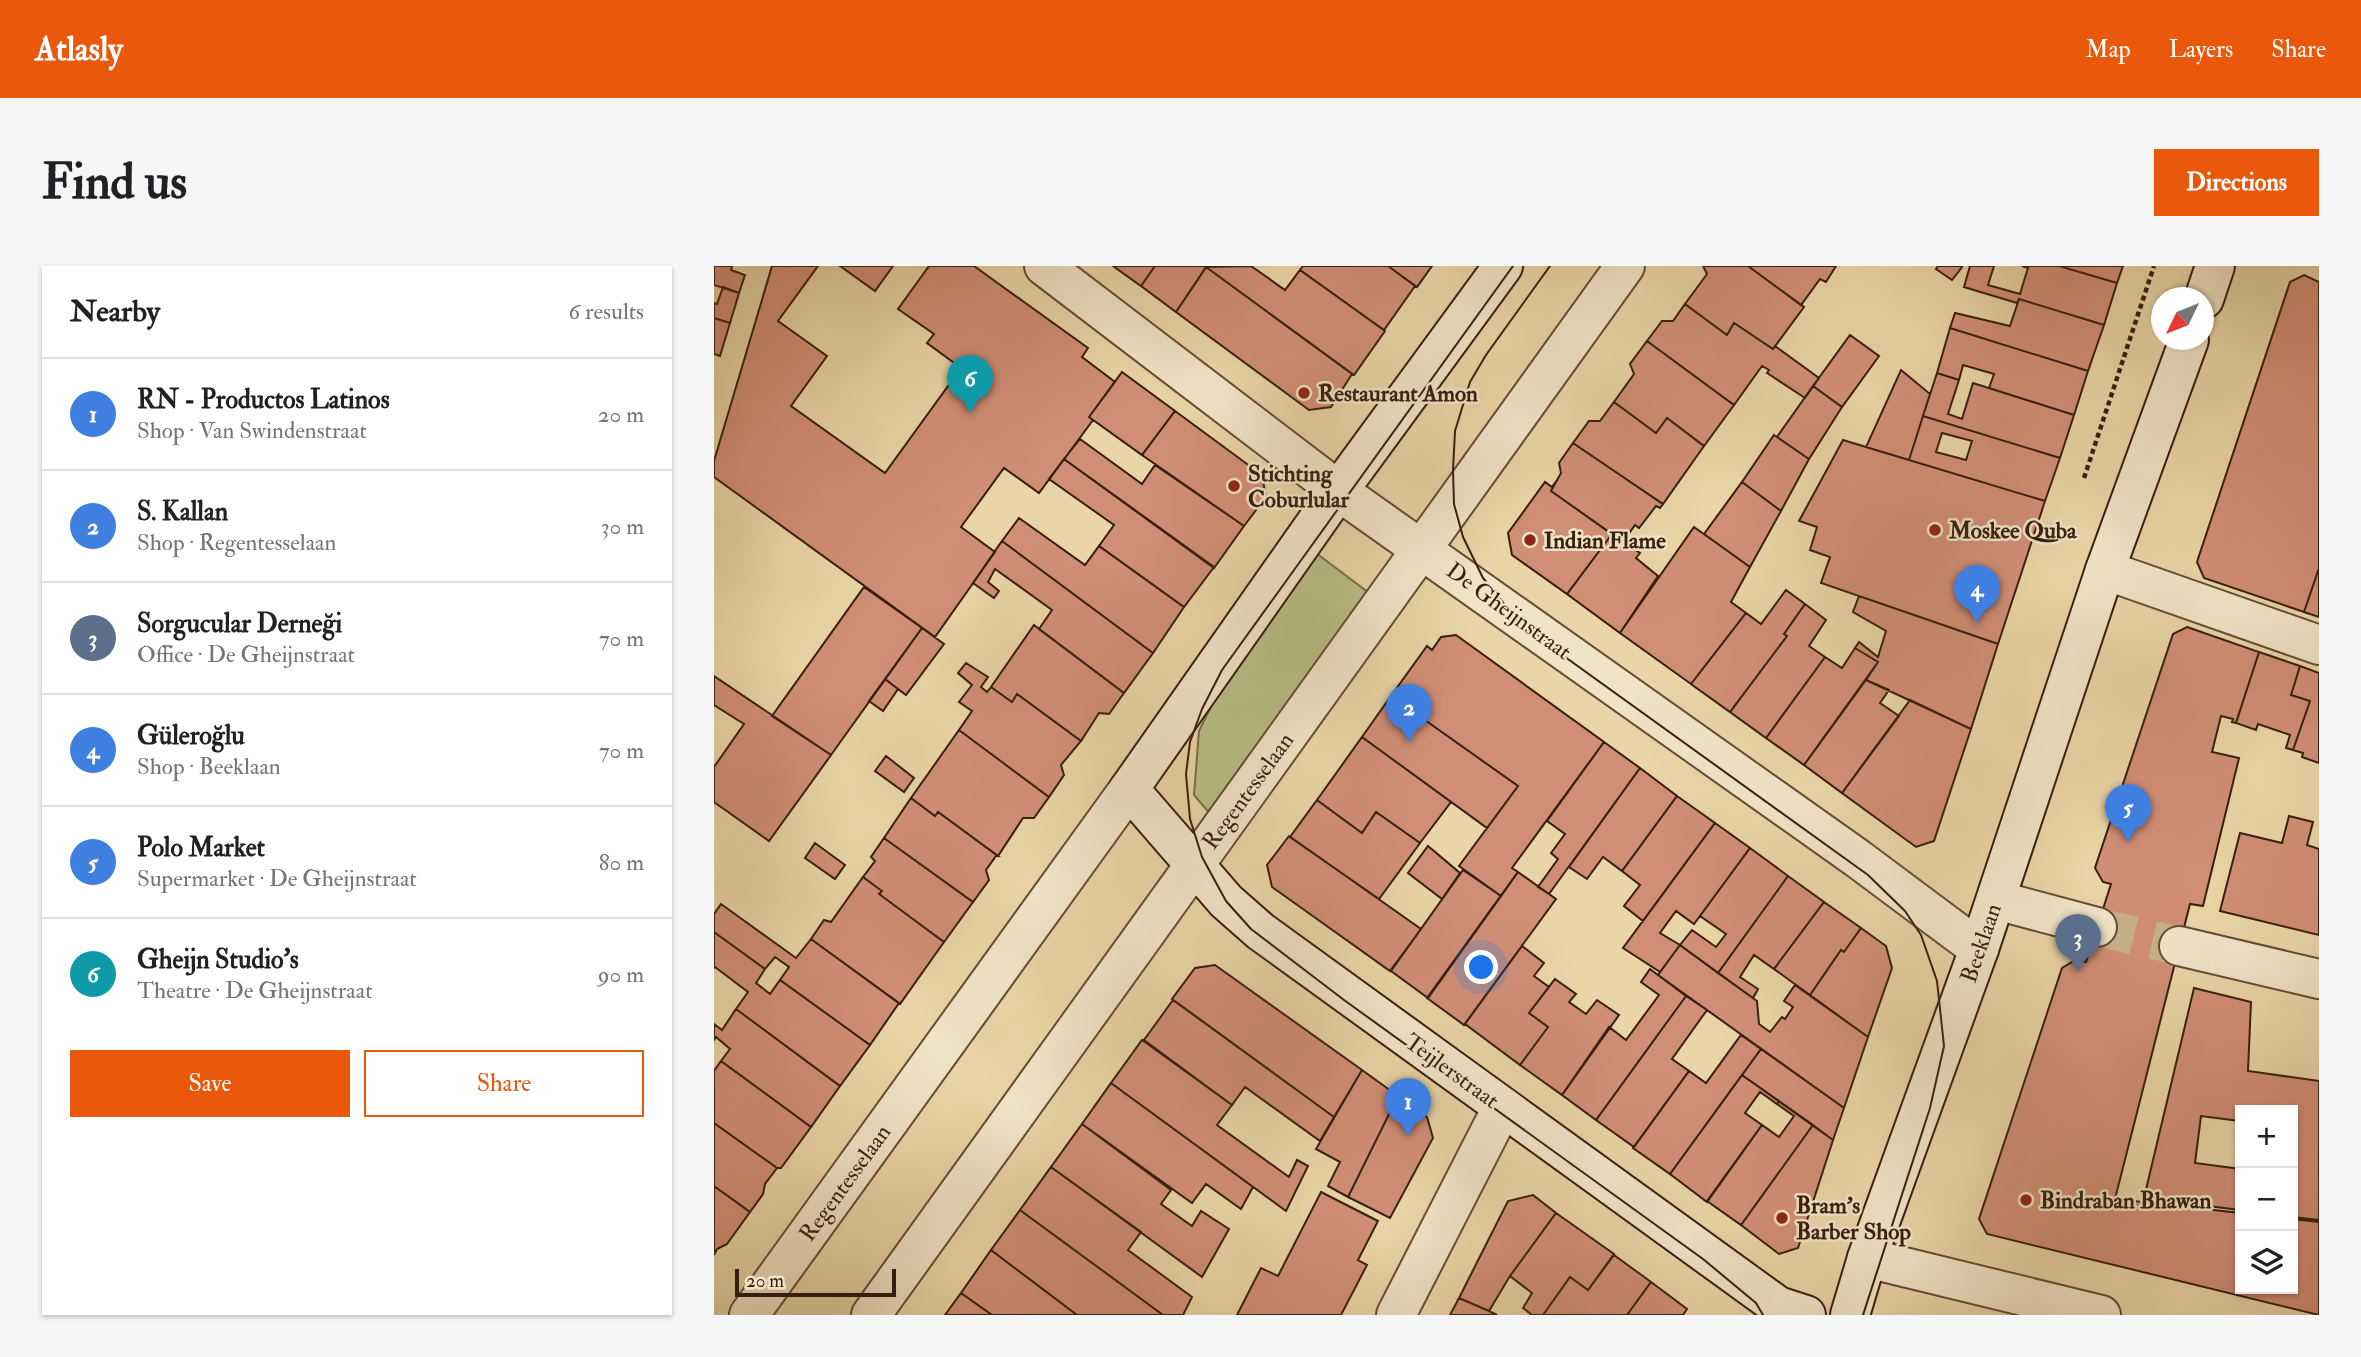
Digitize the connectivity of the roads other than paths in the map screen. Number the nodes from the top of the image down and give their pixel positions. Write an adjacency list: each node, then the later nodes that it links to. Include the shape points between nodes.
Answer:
1 (1044, 266): 7 (street, De Gheijnstraat)
2 (1503, 266): 7 (street, Regentesselaan)
3 (1625, 266): 8 (street, Regentesselaan)
4 (2215, 266): 5 (street)
5 (2207, 287)
6 (2185, 350): 9 (street, Beeklaan)
7 (1339, 490): 8 (street, De Gheijnstraat); 11 (street, Regentesselaan)
8 (1421, 549): 12 (street, Regentesselaan); 16 (street, De Gheijnstraat)
9 (2105, 570): 10 (street); 13 (street, Beeklaan)
10 (2319, 645)
11 (1129, 789): 12 (street, Teijlerstraat); 20 (street, Regentesselaan)
12 (1195, 867): 18 (street, Teijlerstraat, via 1260,932); 21 (street, Regentesselaan)
13 (1996, 900): 14 (street); 16 (street, Beeklaan)
14 (2097, 927)
15 (2179, 946): 17 (street)
16 (1979, 949): 19 (street, Beeklaan)
17 (2319, 979)
18 (1502, 1108): 22 (street); 23 (street, Teijlerstraat, via 1778,1306)
19 (1867, 1258): 24 (street, Beeklaan); 25 (street)
20 (749, 1315)
21 (870, 1315)
22 (1396, 1315)
23 (1806, 1315)
24 (1850, 1315)
25 (2101, 1315)

